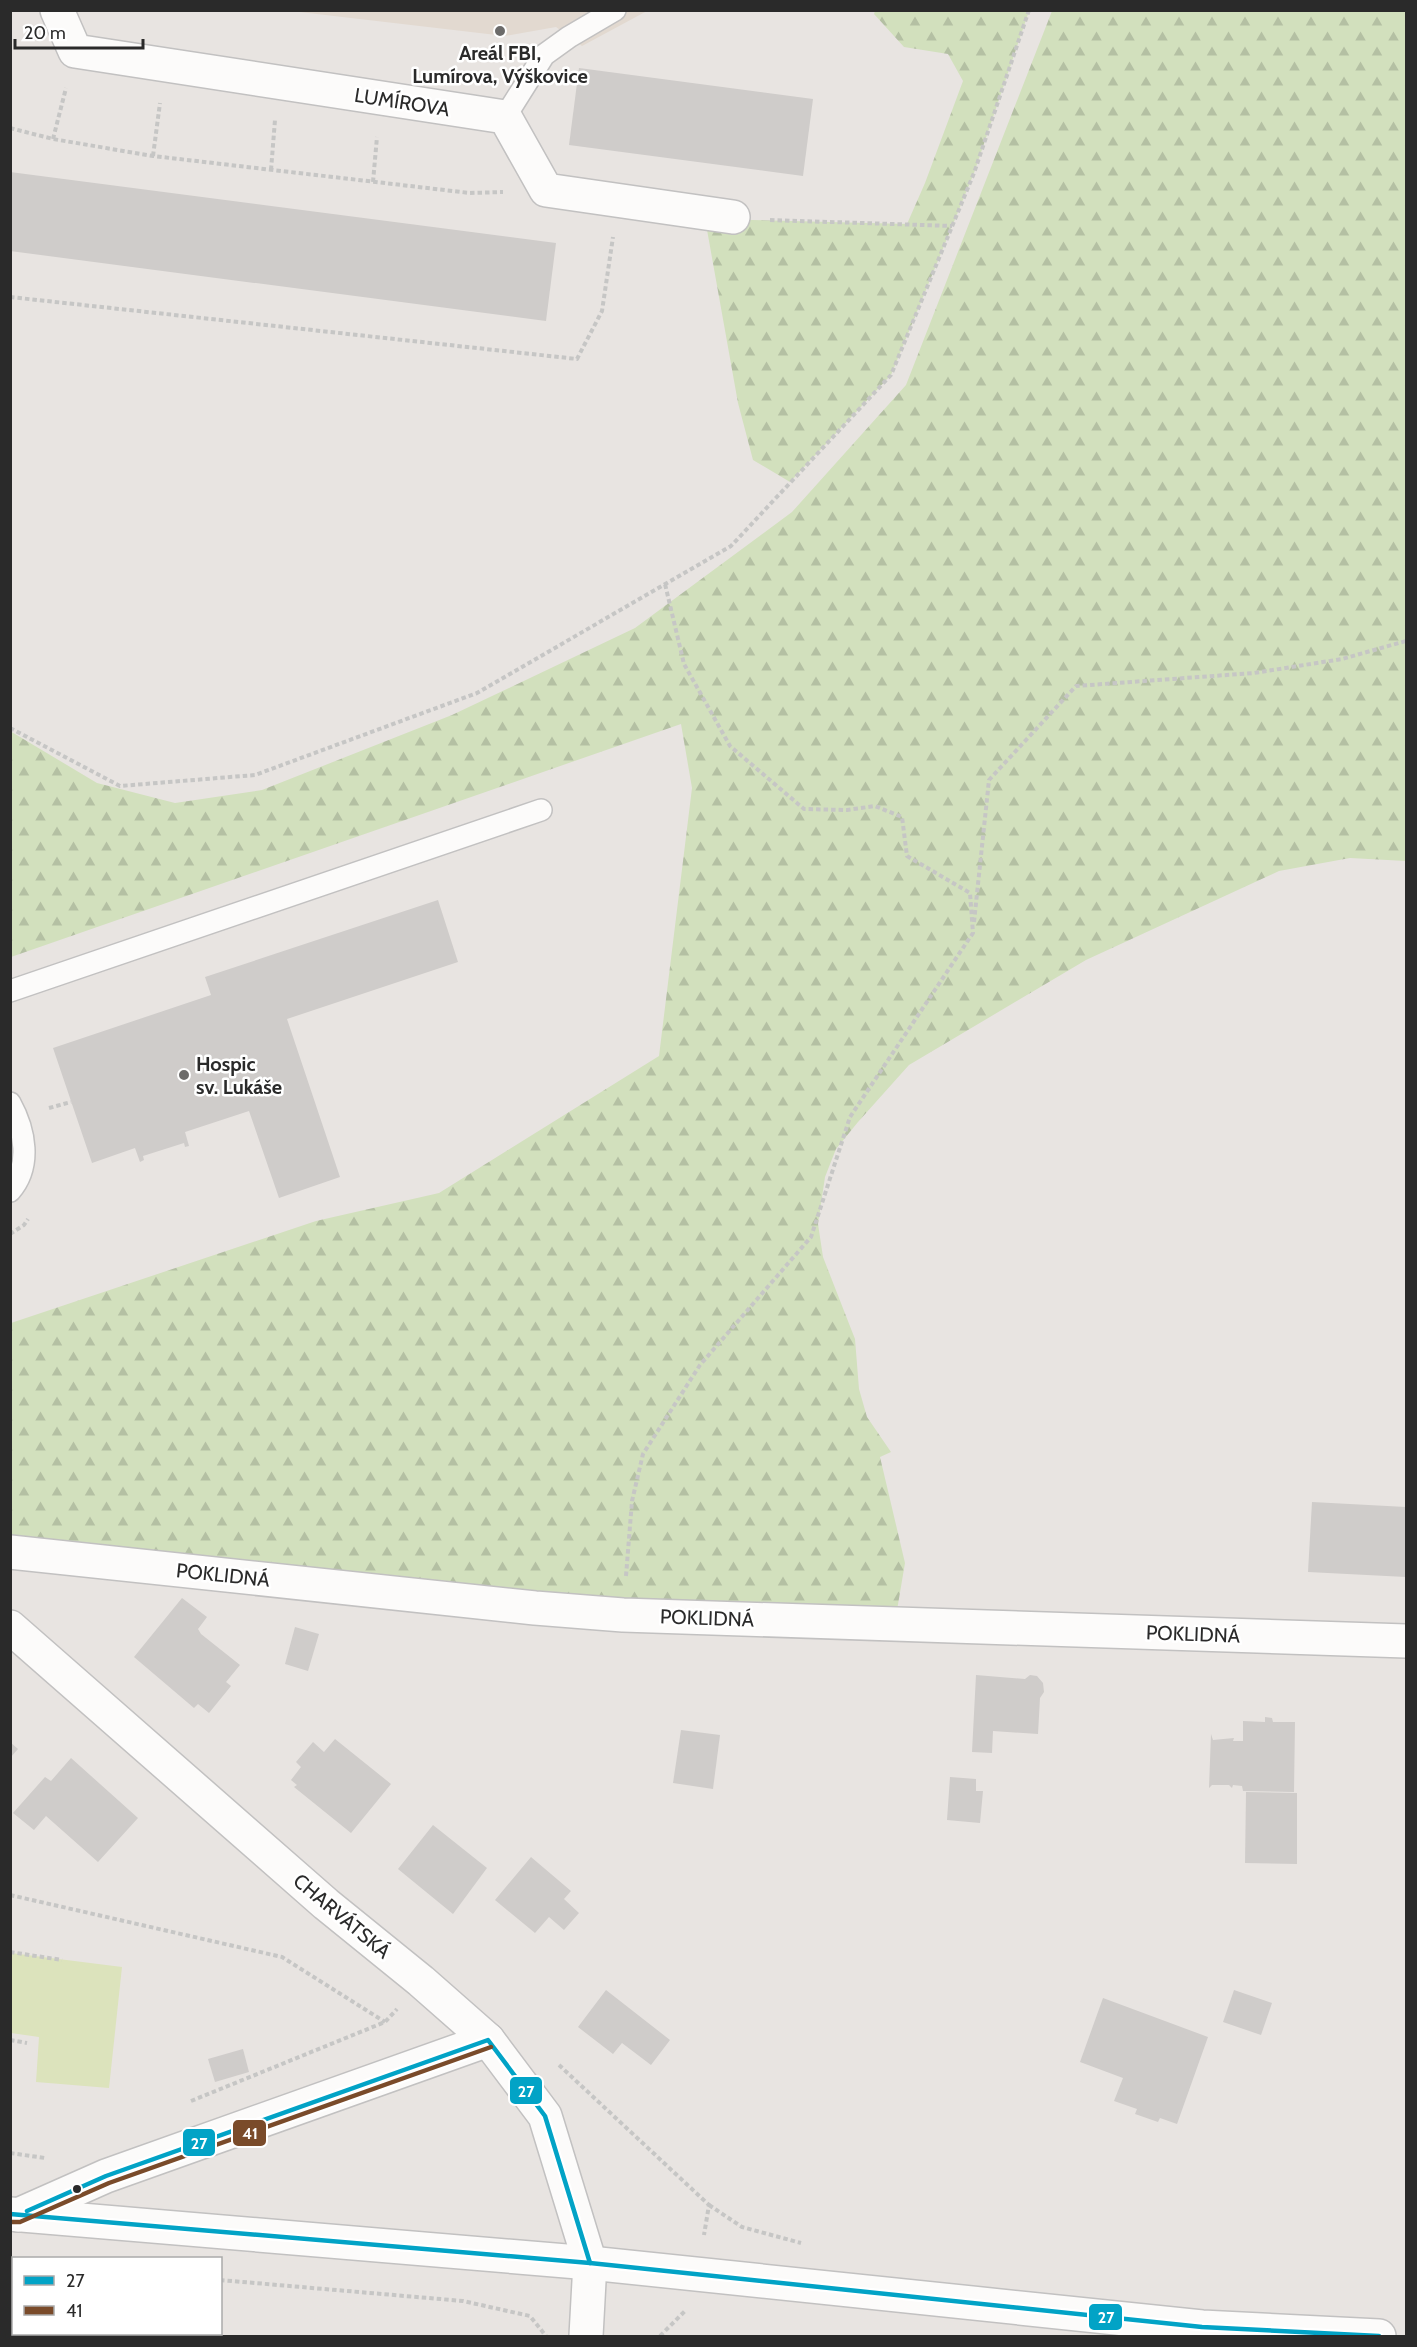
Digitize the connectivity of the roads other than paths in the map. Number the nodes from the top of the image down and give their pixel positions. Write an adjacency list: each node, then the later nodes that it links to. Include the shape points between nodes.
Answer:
1 (57, 10): 3 (street, LUMÍROVA, via 75,51)
2 (615, 10): 3 (lane, via 544,55)
3 (505, 117): 4 (street, via 546,190)
4 (748, 219)
5 (541, 810): 6 (lane)
6 (10, 991)
7 (10, 1103): 8 (lane, via 23,1133 24,1162)
8 (10, 1191)
9 (10, 1552): 11 (street, POKLIDNÁ, via 623,1615)
10 (10, 1627): 12 (street, CHARVÁTSKÁ, via 326,1904)
11 (1407, 1641)
12 (488, 2040): 13 (street, via 106,2176); 14 (street, CHARVÁTSKÁ, via 545,2116)
13 (14, 2214): 14 (street)
14 (590, 2263): 15 (street); 16 (street)
15 (1202, 2332): 17 (street)
16 (586, 2337)
17 (1379, 2337)

